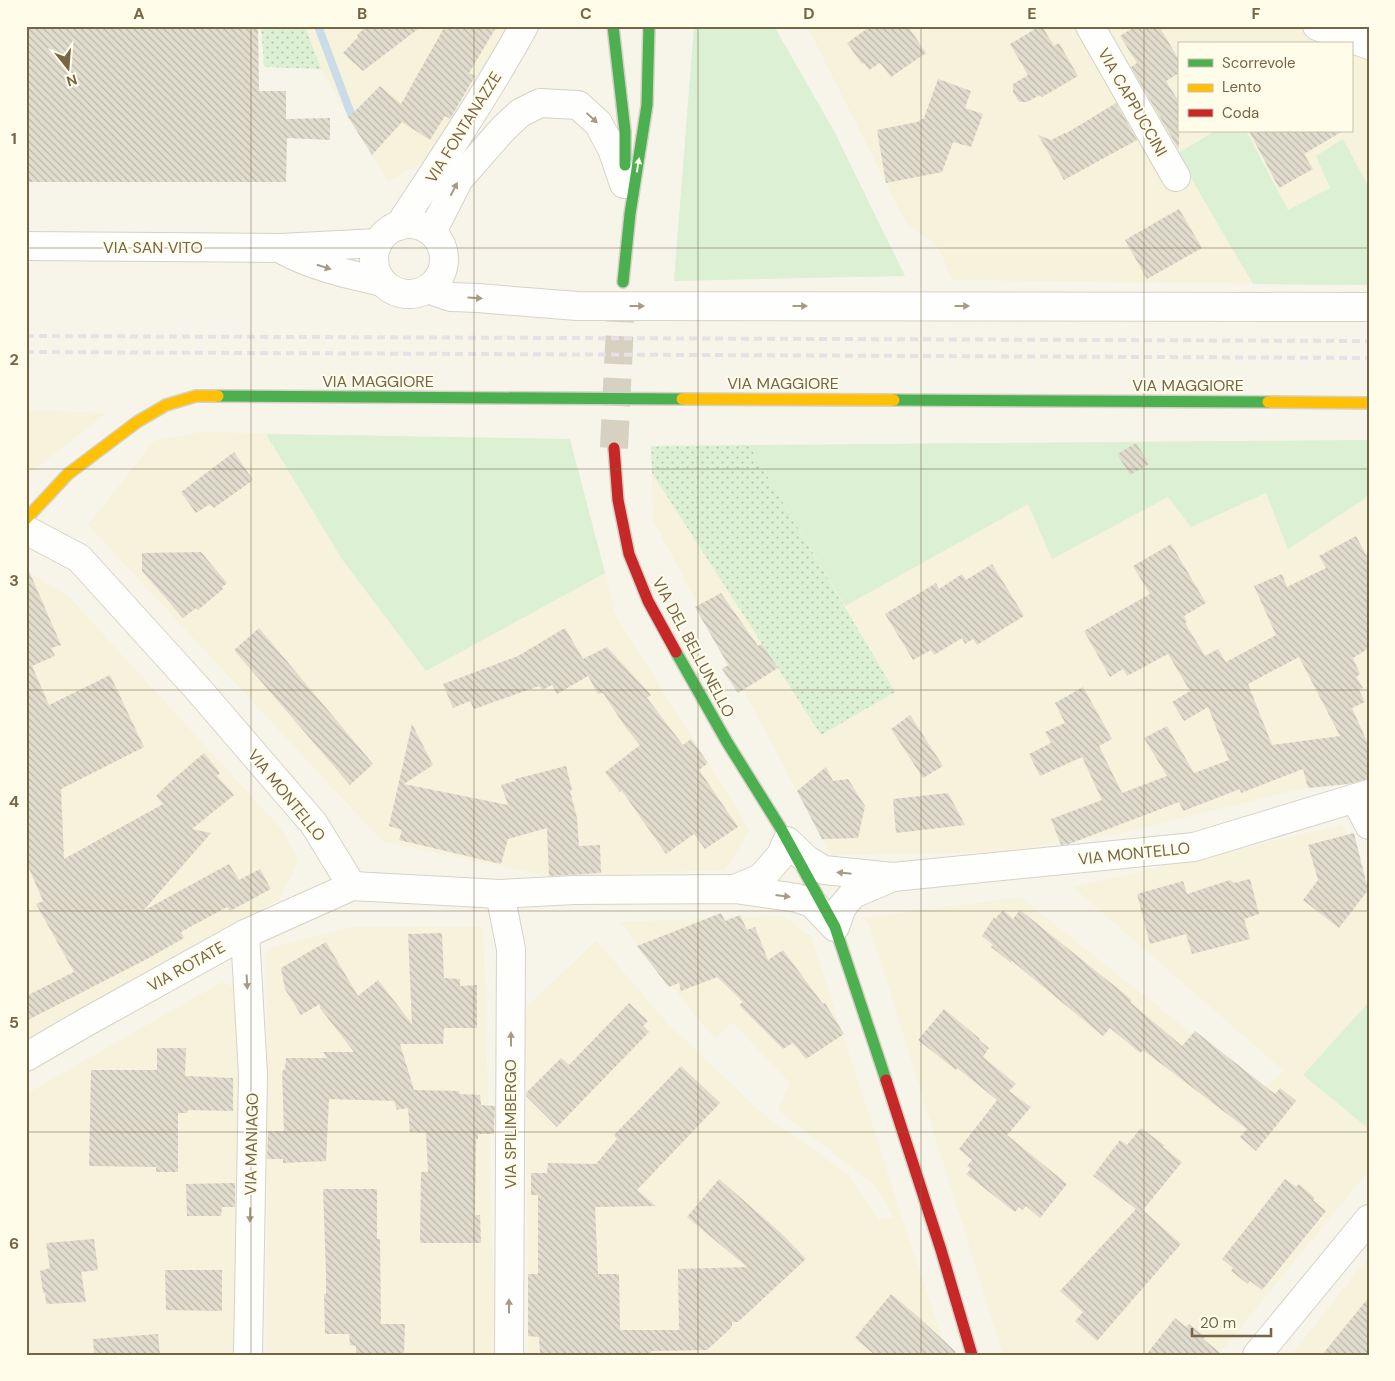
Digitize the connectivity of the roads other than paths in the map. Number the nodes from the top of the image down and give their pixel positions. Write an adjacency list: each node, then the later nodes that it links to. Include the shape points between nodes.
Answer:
1 (524, 26): 9 (street, VIA FONTANAZZE)
2 (612, 26): 8 (street, via 625,131)
3 (649, 26): 8 (street, one-way to 3, via 647,105)
4 (1090, 26): 7 (street, VIA CAPPUCCINI)
5 (1318, 26): 6 (street)
6 (1369, 45)
7 (1176, 177)
8 (628, 201): 10 (street, one-way to 8, via 459,179 520,113 540,103 578,105 598,123 612,149); 15 (street)
9 (399, 226): 10 (street, via 422,226); 11 (street, via 391,229)
10 (432, 232): 16 (street, via 439,240 445,262 436,282)
11 (378, 243): 13 (street, VIA SAN VITO); 14 (street, via 374,263)
12 (26, 246): 13 (street, VIA SAN VITO)
13 (280, 248): 14 (street, VIA SAN VITO, one-way to 14, via 299,259)
14 (382, 282): 16 (street, via 408,295)
15 (622, 282)
16 (428, 289): 17 (street, one-way to 17, via 451,298 577,306)
17 (1369, 307)
18 (1369, 402): 20 (street, VIA MAGGIORE, via 196,396 166,405 137,422 68,474)
19 (614, 448): 24 (street, VIA DEL BELLUNELLO, via 618,500 629,554 648,601)
20 (26, 519)
21 (26, 530): 26 (street, VIA MONTELLO, via 79,558 198,688 314,824)
22 (1362, 796): 23 (street); 25 (street, VIA MONTELLO, via 1194,847)
23 (1369, 825)
24 (787, 841): 25 (street, one-way to 24, via 824,870 807,860); 27 (street, via 781,855 761,878); 29 (street, VIA DEL BELLUNELLO)
25 (893, 877): 29 (street, via 853,894 842,907)
26 (352, 886): 28 (street); 30 (street, VIA ROTATE)
27 (735, 889): 28 (street); 29 (street, one-way to 29, via 805,900)
28 (500, 894): 34 (street, VIA SPILIMBERGO, one-way to 28, via 511,949)
29 (835, 926): 35 (street, VIA DEL BELLUNELLO)
30 (245, 934): 31 (street, VIA ROTATE); 33 (street, VIA MANIAGO, one-way to 33, via 253,1075)
31 (26, 1057)
32 (1369, 1219): 36 (street)
33 (248, 1355)
34 (509, 1355)
35 (972, 1355)
36 (1257, 1355)

